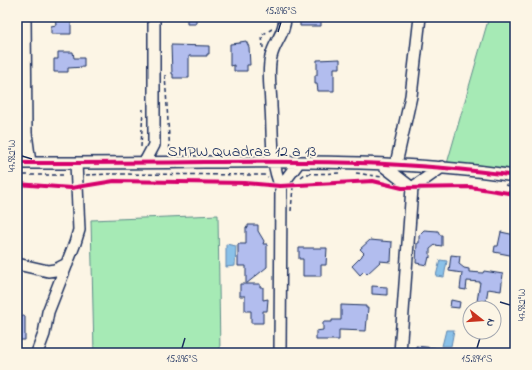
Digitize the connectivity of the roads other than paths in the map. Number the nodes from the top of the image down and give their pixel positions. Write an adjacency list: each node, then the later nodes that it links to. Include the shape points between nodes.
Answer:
1 (25, 17): 10 (street, via 26,133)
2 (154, 17): 5 (street)
3 (285, 17): 7 (street, via 284,31 273,49 269,68)
4 (420, 17): 14 (street, via 411,96)
5 (154, 145): 6 (street); 12 (street)
6 (145, 162): 11 (street, SMPW Quadras 12 a 13); 12 (street, SMPW Quadras 12 a 13)
7 (274, 162): 8 (street, SMPW Quadras 12 a 13); 12 (street, SMPW Quadras 12 a 13); 17 (street)
8 (298, 162): 13 (street, SMPW Quadras 12 a 13); 17 (street)
9 (17, 163): 10 (street, SMPW Quadras 12 a 13)
10 (30, 163): 11 (street, SMPW Quadras 12 a 13)
11 (76, 163): 20 (street, via 80,225)
12 (168, 163)
13 (381, 164): 14 (street, SMPW Quadras 12 a 13); 18 (street)
14 (396, 164): 15 (street, SMPW Quadras 12 a 13)
15 (442, 167): 16 (street, SMPW Quadras 12 a 13); 18 (street)
16 (515, 176)
17 (281, 186): 22 (street)
18 (412, 188): 23 (street)
19 (17, 264): 20 (street, via 48,271)
20 (67, 264): 21 (street, via 48,312)
21 (38, 353)
22 (280, 353)
23 (400, 353)

